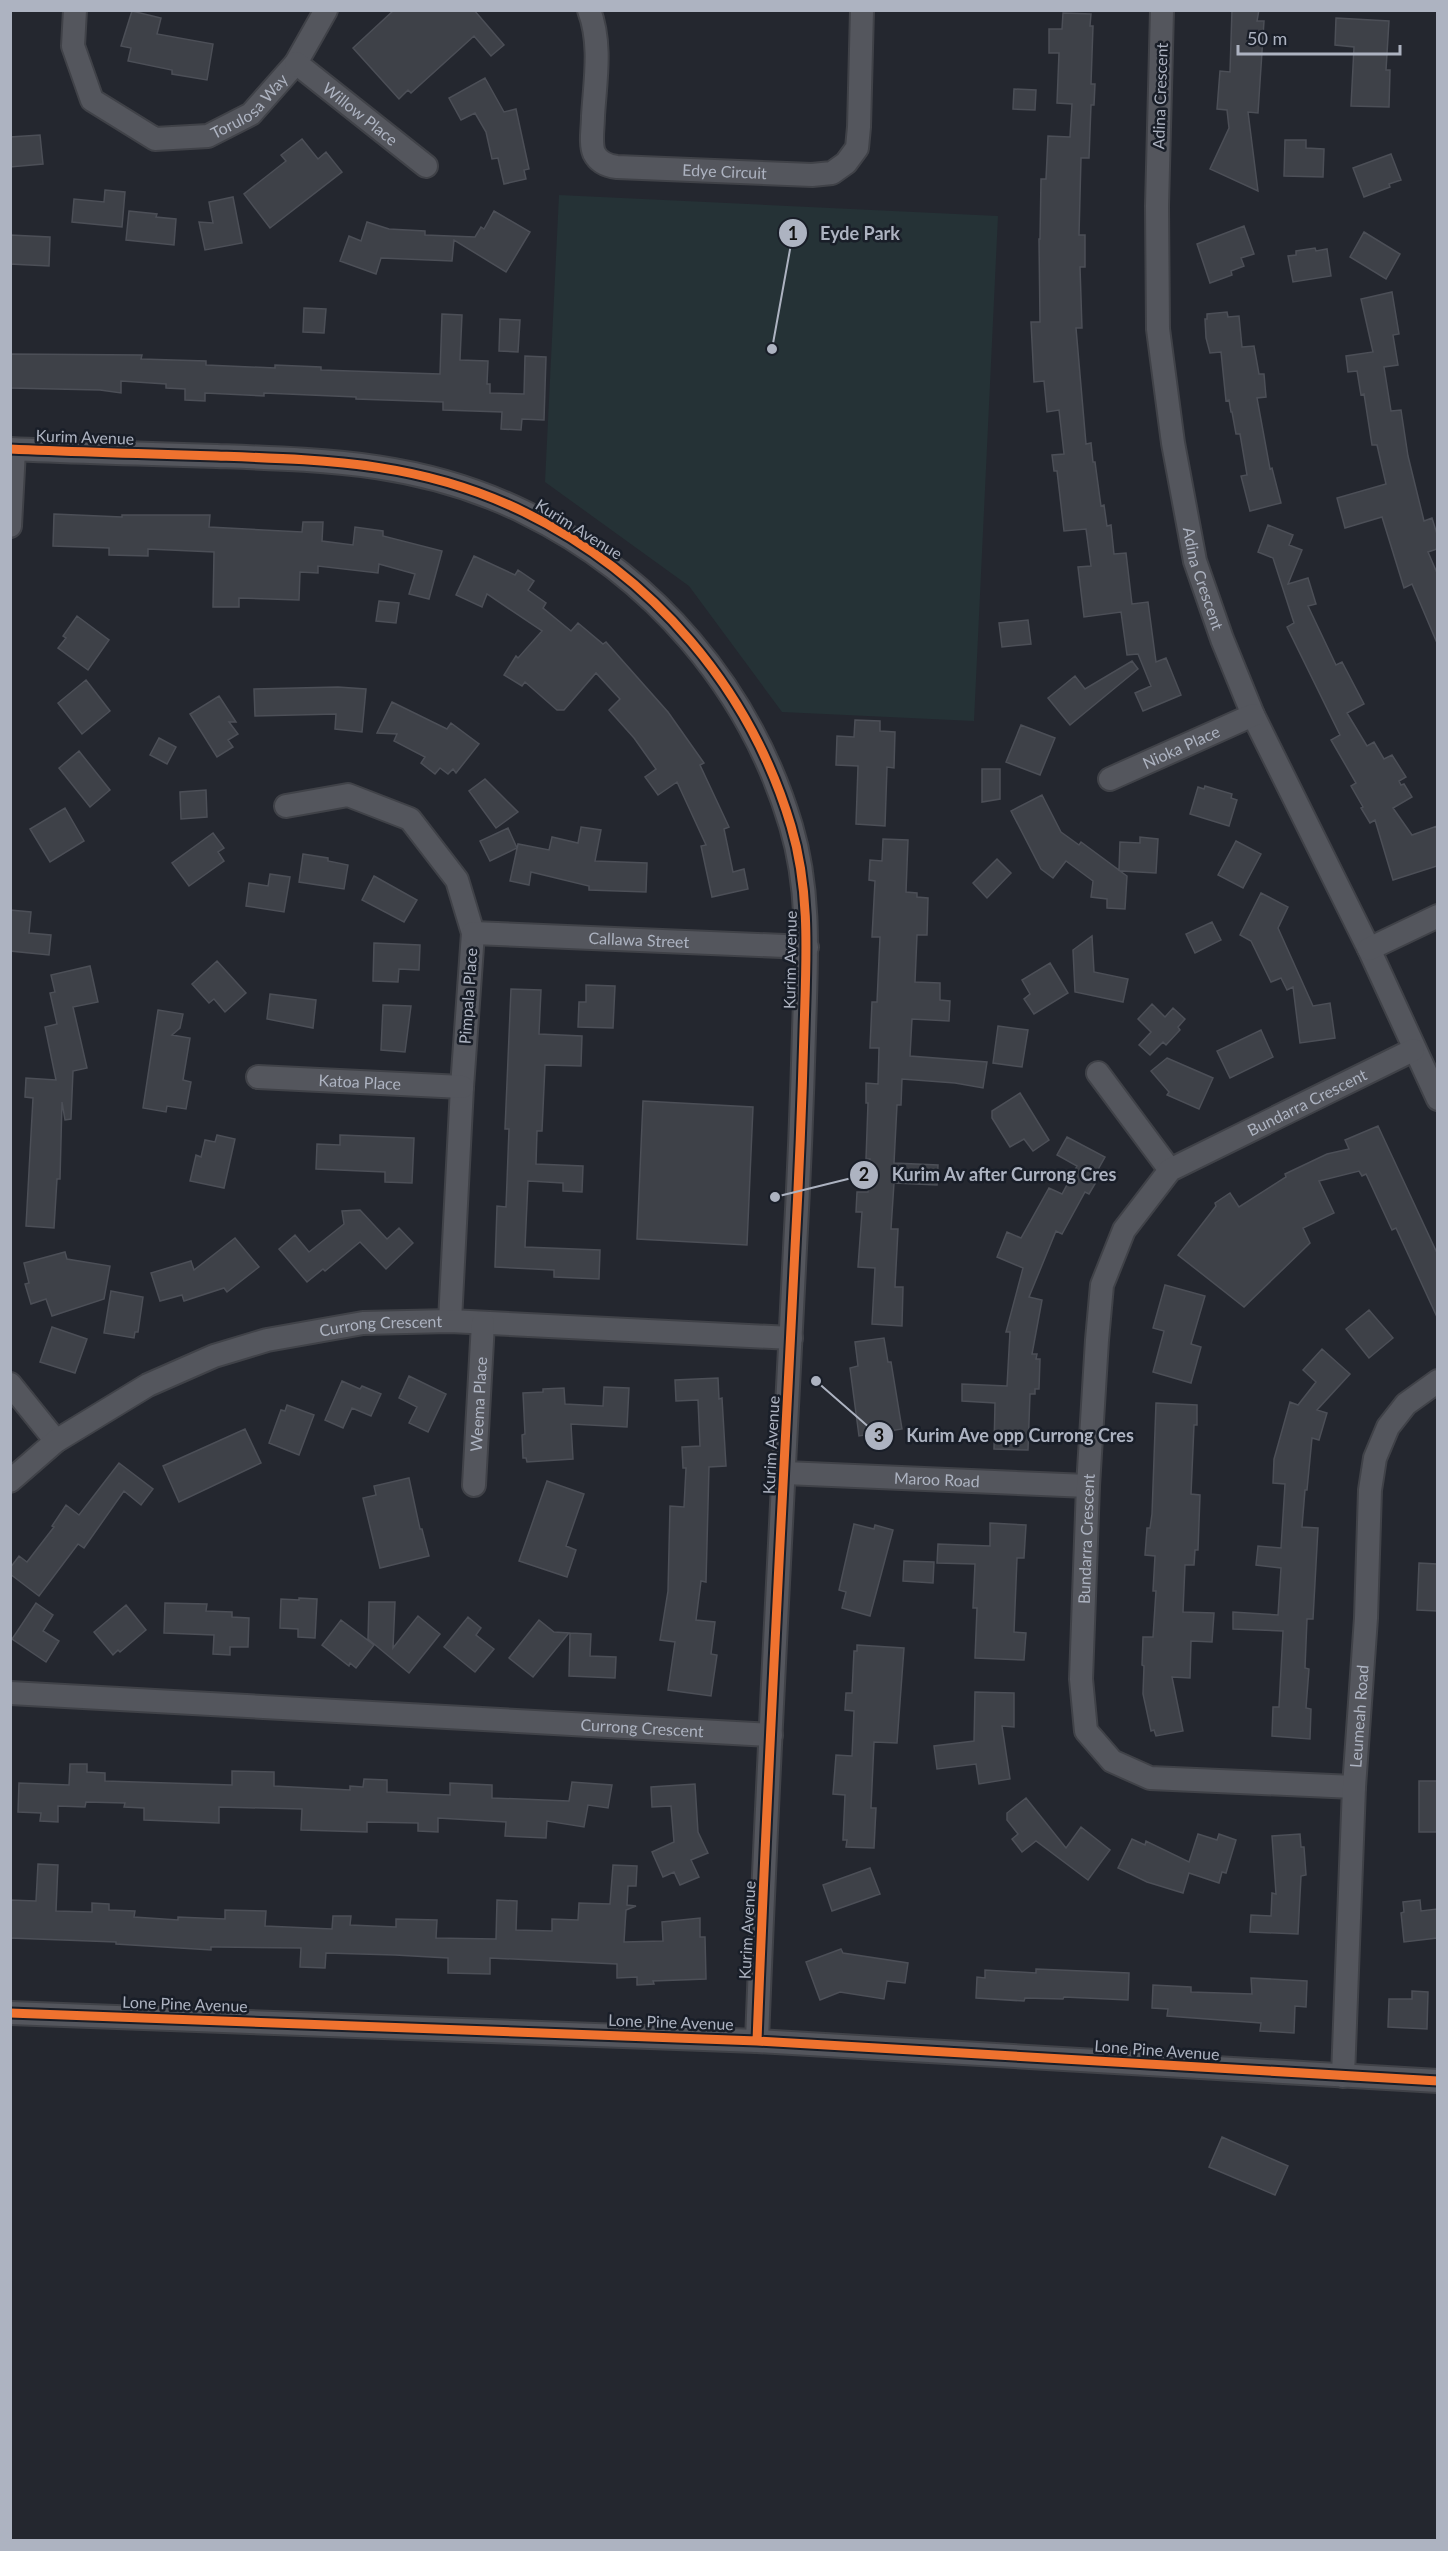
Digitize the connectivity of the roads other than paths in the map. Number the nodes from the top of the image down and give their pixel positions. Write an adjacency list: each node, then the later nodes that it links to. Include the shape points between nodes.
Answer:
1 (75, 10): 6 (street, Torulosa Way, via 74,46 92,100 155,139 208,136 251,114)
2 (326, 10): 6 (street, Torulosa Way)
3 (589, 10): 4 (street, Edye Circuit, via 597,61 592,138 594,152 608,166 812,175 832,173 857,148)
4 (862, 10)
5 (1162, 10): 10 (street, Adina Crescent, via 1158,329 1173,443 1196,561)
6 (296, 63): 7 (street, Willow Place)
7 (426, 166)
8 (12, 450): 9 (street); 15 (street, Kurim Avenue, via 332,460 396,469 508,506 585,547 649,596 681,628 714,669 759,743 800,861)
9 (10, 526)
10 (1253, 715): 11 (street, Nioka Place); 16 (street, Adina Crescent)
11 (1110, 779)
12 (286, 806): 14 (street, Pimpala Place, via 348,795 410,819 457,880)
13 (1437, 916): 16 (street)
14 (473, 933): 15 (street, Callawa Street); 20 (street, Pimpala Place)
15 (807, 948): 25 (street, Kurim Avenue)
16 (1369, 949): 17 (street, Adina Crescent)
17 (1413, 1050): 21 (street, Adina Crescent); 22 (street, Bundarra Crescent)
18 (1098, 1073): 22 (street)
19 (258, 1077): 20 (street, Katoa Place)
20 (462, 1087): 23 (street, Pimpala Place)
21 (1437, 1099)
22 (1170, 1170): 32 (street, Bundarra Crescent, via 1124,1230 1102,1285)
23 (450, 1321): 24 (street, Currong Crescent); 28 (street, Currong Crescent, via 363,1323 267,1340 214,1356 148,1385)
24 (483, 1323): 25 (street, Currong Crescent); 31 (street, Weema Place)
25 (791, 1338): 29 (street, Kurim Avenue)
26 (1437, 1380): 35 (street, Leumeah Road, via 1406,1404 1388,1427 1375,1458)
27 (10, 1384): 28 (street)
28 (56, 1441): 30 (street, Currong Crescent)
29 (785, 1473): 32 (street, Maroo Road); 34 (street, Kurim Avenue)
30 (10, 1481)
31 (474, 1485)
32 (1088, 1486): 35 (street, Bundarra Crescent, via 1084,1710 1086,1731 1112,1761 1150,1778)
33 (10, 1693): 34 (street, Currong Crescent)
34 (771, 1735): 37 (street, Kurim Avenue)
35 (1354, 1787): 38 (street, Leumeah Road)
36 (10, 2013): 37 (street, Lone Pine Avenue)
37 (757, 2040): 38 (street, Lone Pine Avenue)
38 (1343, 2076): 39 (street, Lone Pine Avenue)
39 (1437, 2081)

